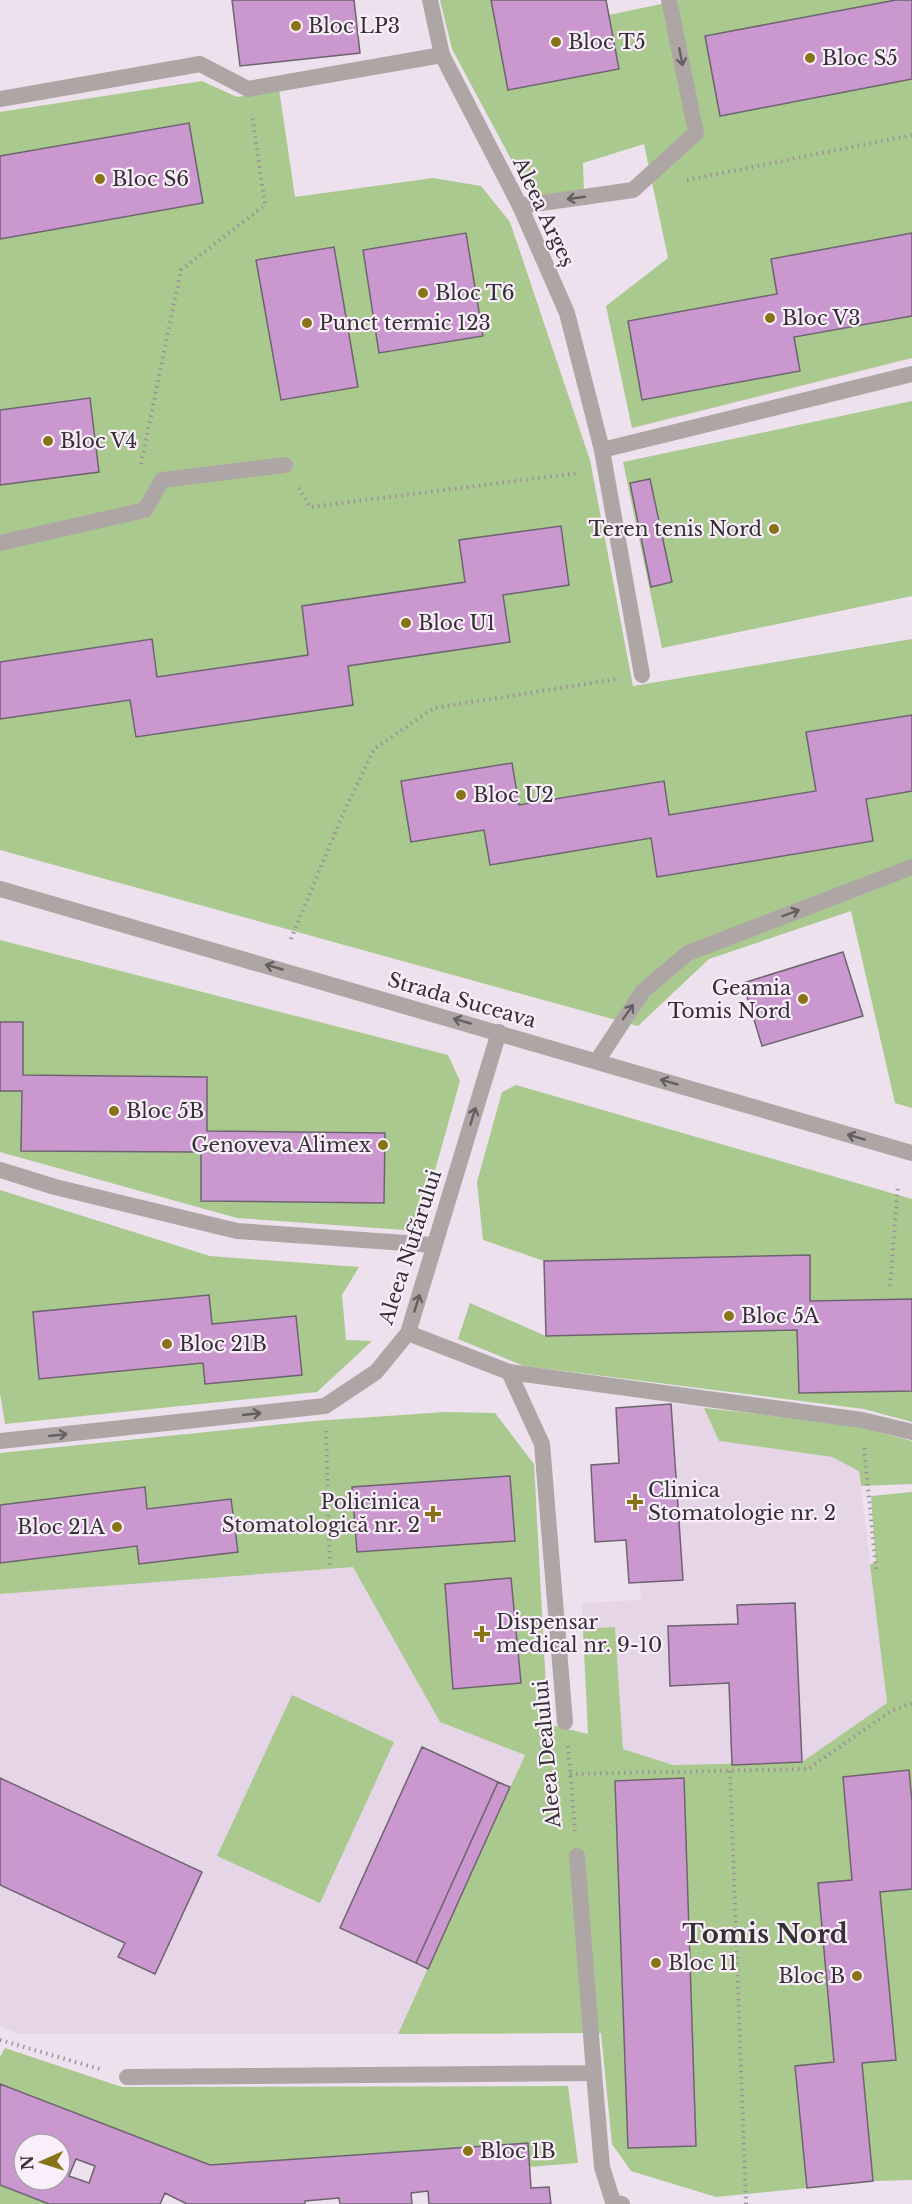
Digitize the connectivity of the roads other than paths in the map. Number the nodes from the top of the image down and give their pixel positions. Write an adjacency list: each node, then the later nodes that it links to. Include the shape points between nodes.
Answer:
1 (430, 0): 3 (street, Aleea Argeș)
2 (669, 0): 5 (street, one-way to 5, via 696,133 633,190)
3 (442, 56): 4 (street, via 248,89 200,64); 5 (street, Aleea Argeș)
4 (0, 99)
5 (520, 206): 7 (street, Aleea Argeș, via 567,313)
6 (912, 374): 7 (street)
7 (602, 450): 10 (street, Aleea Argeș)
8 (285, 465): 9 (street, via 162,480 144,510)
9 (0, 543)
10 (642, 675)
11 (912, 867): 14 (street, one-way to 11, via 643,991 688,953)
12 (0, 889): 13 (street, Strada Suceava, one-way to 12)
13 (499, 1032): 14 (street, Strada Suceava); 17 (street, Aleea Nufărului, one-way to 13)
14 (597, 1061): 15 (street, Strada Suceava, one-way to 14)
15 (912, 1154)
16 (0, 1170): 17 (street, via 237,1231)
17 (434, 1245): 18 (street, Aleea Nufărului, one-way to 17)
18 (408, 1333): 19 (street); 21 (street, Aleea Nufărului, one-way to 18, via 325,1406 376,1372)
19 (509, 1372): 20 (street, via 862,1420); 22 (street, Aleea Dealului, via 542,1444)
20 (912, 1432)
21 (0, 1442)
22 (565, 1722)
23 (577, 1856): 24 (street)
24 (594, 2073): 25 (street); 26 (street, via 602,2167 614,2202)
25 (127, 2077)
26 (622, 2204)

